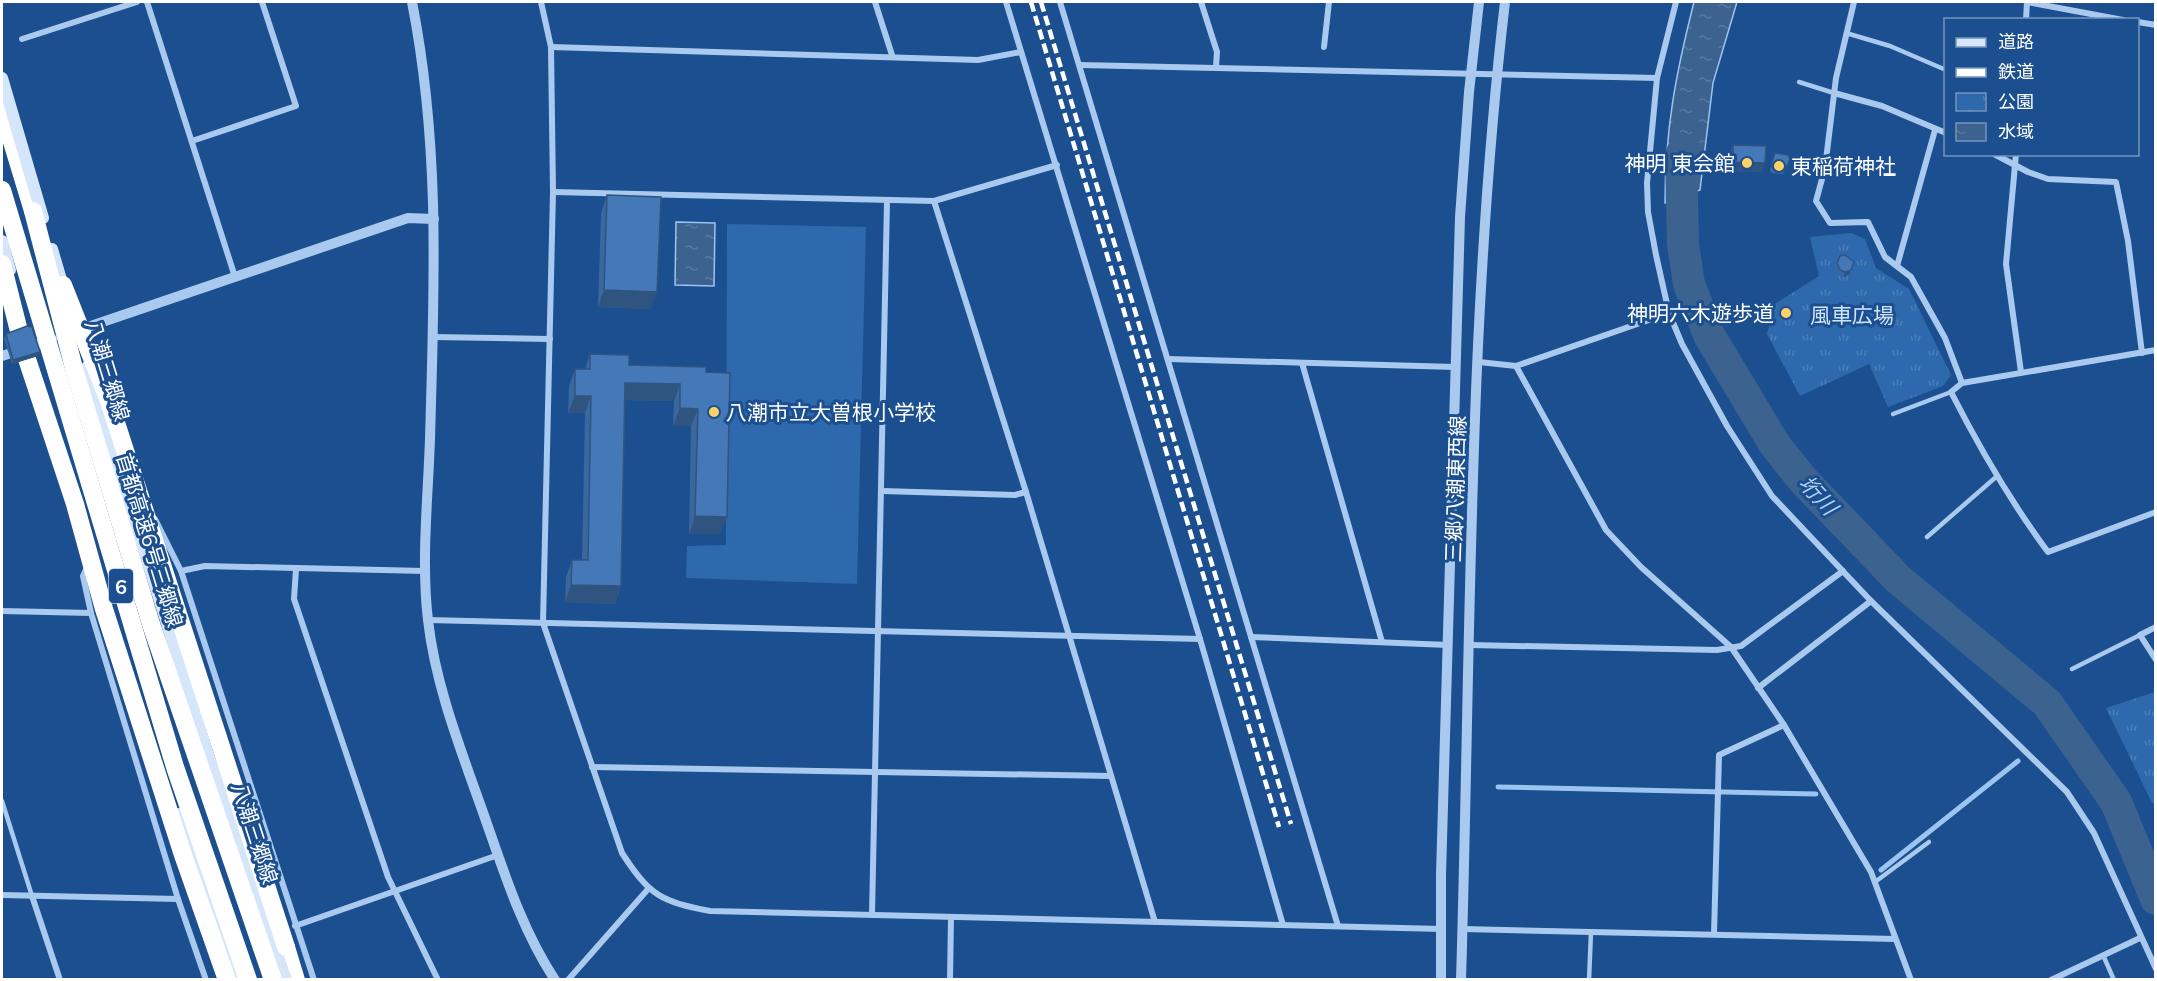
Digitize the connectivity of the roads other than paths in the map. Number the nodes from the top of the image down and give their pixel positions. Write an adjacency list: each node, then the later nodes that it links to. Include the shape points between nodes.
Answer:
1 (137, 2): 21 (street)
2 (147, 2): 38 (street)
3 (262, 2): 38 (street, via 296,106)
4 (412, 2): 48 (street, via 425,66)
5 (541, 2): 22 (street)
6 (875, 2): 25 (street)
7 (1006, 2): 24 (street)
8 (1060, 2): 26 (street)
9 (1201, 2): 27 (street, via 1217,52)
10 (1329, 2): 23 (street)
11 (1479, 2): 29 (street, 三郷八潮東西線)
12 (1505, 2): 30 (street, 三郷八潮東西線)
13 (1676, 2): 32 (street)
14 (1854, 2): 20 (street)
15 (2027, 2): 16 (street); 17 (street)
16 (2026, 18)
17 (2112, 18)
18 (2139, 22): 19 (street)
19 (2156, 25)
20 (1846, 33): 28 (lane, via 1890,46); 34 (street)
21 (22, 39)
22 (551, 47): 25 (street); 44 (street)
23 (1324, 47)
24 (1021, 52): 25 (street, via 978,60); 42 (street)
25 (892, 55)
26 (1080, 65): 27 (street); 61 (street)
27 (1216, 67): 29 (street)
28 (1944, 69)
29 (1471, 74): 30 (street); 65 (street, 三郷八潮東西線, via 1460,217)
30 (1497, 75): 32 (street); 62 (street, 三郷八潮東西線)
31 (2, 78): 54 (main road, 八潮三郷線, bridge)
32 (1657, 78): 53 (street, via 1648,152 1648,212)
33 (1799, 82): 34 (lane)
34 (1834, 93): 36 (street, via 1882,106); 51 (street, via 1825,168 1816,201 1830,224 1868,222 1885,257)
35 (2, 109): 47 (highway, 首都高速6号三郷線 / 6)
36 (1935, 130): 37 (street); 51 (street)
37 (1944, 132)
38 (192, 141): 52 (street)
39 (1998, 156): 41 (street)
40 (2016, 156): 41 (street)
41 (2015, 164): 59 (street, via 2048,179 2116,182); 66 (street, via 2006,264)
42 (1057, 165): 45 (street); 91 (street)
43 (2, 190): 132 (highway, 首都高速6号三郷線 / 6, bridge, via 175,767)
44 (553, 192): 46 (street); 56 (street)
45 (934, 201): 46 (street); 73 (street)
46 (887, 202): 72 (street)
47 (33, 211): 133 (highway, 首都高速6号三郷線 / 6, bridge, via 75,372 151,624); 135 (highway, bridge, via 109,401)
48 (434, 219): 52 (street, via 408,218); 55 (street)
49 (2, 241): 57 (main road)
50 (2, 264): 130 (highway, bridge, via 23,347 75,504 107,620)
51 (1897, 266): 67 (street, via 1911,276 1945,338)
52 (235, 277): 54 (street)
53 (1669, 313): 64 (street); 79 (street, via 1682,344 1753,470 1796,523)
54 (75, 331): 57 (street); 71 (main road, 八潮三郷線, bridge)
55 (432, 337): 56 (street); 78 (street)
56 (550, 339): 85 (street)
57 (32, 345): 60 (street); 76 (main road)
58 (2156, 350): 59 (street)
59 (2142, 353): 66 (street)
60 (2, 356)
61 (1168, 359): 63 (street); 90 (street)
62 (1479, 362): 64 (street); 94 (street, 三郷八潮東西線)
63 (1302, 363): 65 (street); 92 (street)
64 (1516, 366): 95 (street, via 1606,530 1641,567)
65 (1455, 367): 93 (street, 三郷八潮東西線)
66 (2021, 372): 67 (street)
67 (1962, 383): 68 (street)
68 (1951, 392): 69 (lane); 70 (street)
69 (1893, 414)
70 (1996, 477): 74 (street, via 2048,552); 75 (lane)
71 (125, 490): 80 (street, via 156,520); 101 (main road, 八潮三郷線, bridge)
72 (882, 490): 73 (street, via 1015,495); 87 (street)
73 (1026, 492): 89 (street)
74 (2155, 515)
75 (1927, 537)
76 (95, 550): 83 (street, via 83,576); 131 (main road, via 160,759)
77 (296, 569): 78 (street); 80 (street, via 205,566); 110 (street, via 294,599)
78 (426, 571): 84 (street)
79 (1843, 571): 81 (street); 95 (street, via 1741,646)
80 (182, 572): 99 (street)
81 (1871, 601): 98 (street); 124 (street, via 2067,792 2094,833)
82 (2, 611): 83 (street)
83 (91, 613): 113 (street)
84 (428, 620): 85 (street); 107 (street, via 436,668 453,728)
85 (543, 623): 87 (street); 102 (street)
86 (2156, 627): 88 (street)
87 (878, 631): 89 (street); 103 (street)
88 (2140, 635): 96 (street); 97 (lane)
89 (1068, 637): 91 (street); 104 (street)
90 (1251, 638): 92 (street); 119 (street)
91 (1200, 639): 117 (street)
92 (1382, 642): 93 (street)
93 (1448, 645): 120 (street, 三郷八潮東西線)
94 (1470, 645): 95 (street, via 1717,650); 121 (street, 三郷八潮東西線)
95 (1731, 647): 98 (street)
96 (2156, 660)
97 (2072, 669)
98 (1758, 688): 100 (street)
99 (226, 715): 101 (street); 118 (street)
100 (1784, 725): 108 (street); 123 (street, via 1719,755)
101 (208, 755): 134 (main road, 八潮三郷線, bridge)
102 (592, 767): 103 (street); 109 (street, via 622,853)
103 (876, 773): 104 (street); 114 (street)
104 (1111, 776): 116 (street)
105 (2, 801): 112 (lane)
106 (1929, 842): 108 (lane)
107 (498, 855): 110 (street); 138 (street, via 519,916)
108 (1875, 882): 125 (street)
109 (649, 888): 114 (street, via 673,903 710,911); 139 (street)
110 (394, 891): 118 (street); 137 (street)
111 (2, 895): 112 (street)
112 (32, 896): 113 (street); 128 (street)
113 (178, 899): 129 (street)
114 (872, 915): 115 (street)
115 (951, 917): 116 (street); 140 (street)
116 (1155, 922): 117 (street)
117 (1283, 925): 119 (street)
118 (295, 926): 136 (street)
119 (1338, 926): 120 (street)
120 (1442, 929): 141 (street, 三郷八潮東西線)
121 (1463, 929): 122 (street); 142 (street, 三郷八潮東西線)
122 (1591, 932): 123 (street); 143 (lane)
123 (1714, 934): 125 (street)
124 (2140, 938): 126 (street); 127 (street)
125 (1895, 939): 144 (street)
126 (2103, 955): 145 (street); 146 (lane)
127 (2156, 969)
128 (60, 980)
129 (206, 980)
130 (227, 980)
131 (238, 980)
132 (248, 980)
133 (273, 980)
134 (286, 980)
135 (296, 980)
136 (314, 980)
137 (438, 980)
138 (555, 980)
139 (567, 980)
140 (950, 980)
141 (1441, 980)
142 (1461, 980)
143 (1589, 980)
144 (1911, 980)
145 (2051, 980)
146 (2114, 980)

